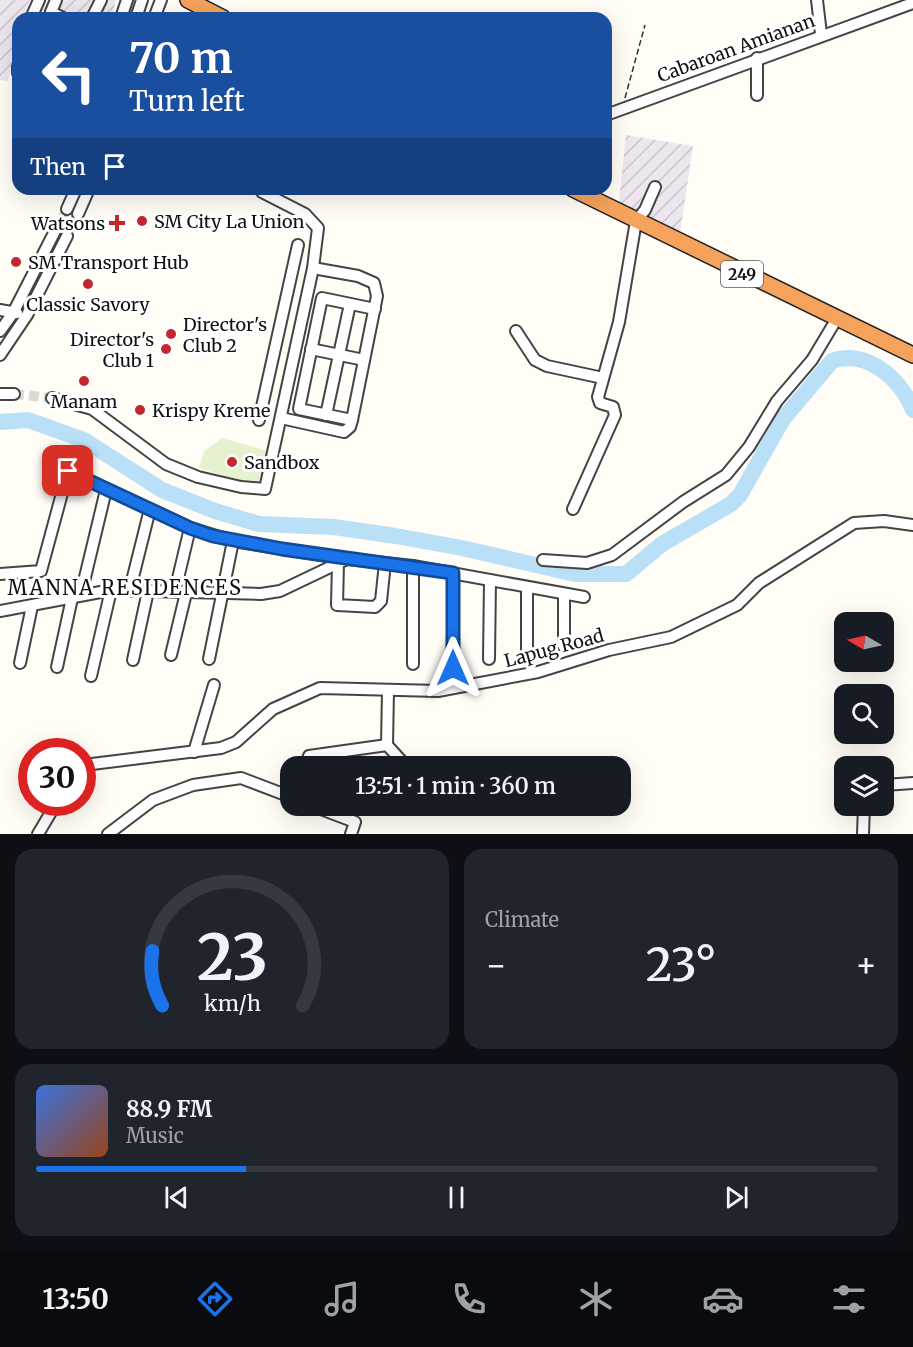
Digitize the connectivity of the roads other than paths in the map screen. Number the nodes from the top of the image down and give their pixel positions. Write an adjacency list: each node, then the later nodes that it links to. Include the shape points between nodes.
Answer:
1 (188, 0): 4 (highway)
2 (817, 0): 5 (street)
3 (913, 3): 5 (street, Cabaroan Amianan)
4 (211, 12)
5 (821, 34): 6 (street, Cabaroan Amianan)
6 (757, 58): 7 (street); 8 (street, Cabaroan Amianan)
7 (758, 95)
8 (612, 112)
9 (655, 187): 16 (street)
10 (73, 195): 14 (street)
11 (86, 195): 15 (street)
12 (267, 195): 20 (street, via 306,214 318,228)
13 (585, 195): 16 (highway, 249)
14 (67, 209)
15 (78, 214)
16 (636, 221): 26 (highway, 249); 36 (street, via 619,322)
17 (56, 231): 24 (street)
18 (67, 236): 25 (street)
19 (298, 245): 29 (street)
20 (313, 268): 22 (street, via 375,283); 30 (street)
21 (350, 304): 22 (street); 31 (street, via 322,298); 33 (street)
22 (375, 309): 35 (street)
23 (0, 310): 24 (street)
24 (13, 313): 25 (street); 27 (street)
25 (27, 315): 32 (street)
26 (836, 320): 34 (highway, 249); 50 (street, via 812,360 777,401 749,447 726,475 612,555 587,563)
27 (0, 331)
28 (516, 331): 36 (street, via 535,360)
29 (276, 341): 30 (street); 42 (street)
30 (296, 345): 41 (street)
31 (311, 349): 33 (street); 40 (street, via 299,409)
32 (0, 355)
33 (339, 355): 35 (street); 40 (street)
34 (913, 356)
35 (364, 360): 43 (street)
36 (603, 378): 46 (street, via 598,401 613,407 615,415)
37 (0, 394): 38 (street)
38 (14, 394)
39 (52, 398): 41 (street, via 92,409 166,464 198,477 260,490 265,489 270,472)
40 (326, 415): 43 (street)
41 (281, 418): 43 (street, via 344,432 351,427)
42 (259, 420)
43 (352, 420)
44 (106, 490): 45 (street); 55 (street, via 68,471 41,571); 64 (street)
45 (150, 509): 48 (street); 58 (street)
46 (573, 509)
47 (913, 525): 80 (street, Lapug Road, via 884,521 854,523 759,583 737,605 671,637 609,650 538,672 438,691)
48 (190, 528): 49 (street); 62 (street)
49 (233, 541): 51 (street); 61 (street)
50 (543, 560)
51 (342, 561): 52 (street); 52 (street, via 337,605 375,607 381,601); 61 (street, via 280,591)
52 (385, 563): 53 (street)
53 (413, 566): 54 (street); 75 (street)
54 (453, 573): 56 (street); 77 (street)
55 (0, 574)
56 (490, 580): 57 (street); 72 (street)
57 (527, 587): 63 (street); 70 (street)
58 (130, 589): 59 (street); 60 (street)
59 (111, 590): 64 (street); 78 (street)
60 (148, 591): 62 (street); 73 (street)
61 (223, 591): 62 (street); 71 (street)
62 (181, 592): 69 (street)
63 (564, 594): 65 (street); 68 (street)
64 (76, 596): 66 (street); 76 (street)
65 (584, 597)
66 (32, 606): 67 (street); 74 (street)
67 (0, 611)
68 (564, 647)
69 (171, 655)
70 (527, 656)
71 (208, 659)
72 (489, 659)
73 (133, 660)
74 (20, 663)
75 (413, 664)
76 (57, 667)
77 (453, 668)
78 (91, 676)
79 (214, 685): 82 (street)
80 (388, 690): 81 (street); 82 (street, Lapug Road, via 320,688 273,709 236,742)
81 (387, 745): 83 (street); 84 (street)
82 (194, 752): 85 (street, Lapug Road)
83 (309, 756)
84 (397, 756)
85 (96, 764)
86 (913, 783): 87 (street)
87 (894, 784)
88 (280, 793): 93 (street, via 241,777 193,785 153,800)
89 (49, 816): 92 (street)
90 (339, 816): 94 (street, via 355,822)
91 (863, 816): 95 (street)
92 (38, 834)
93 (108, 834)
94 (351, 834)
95 (862, 834)

